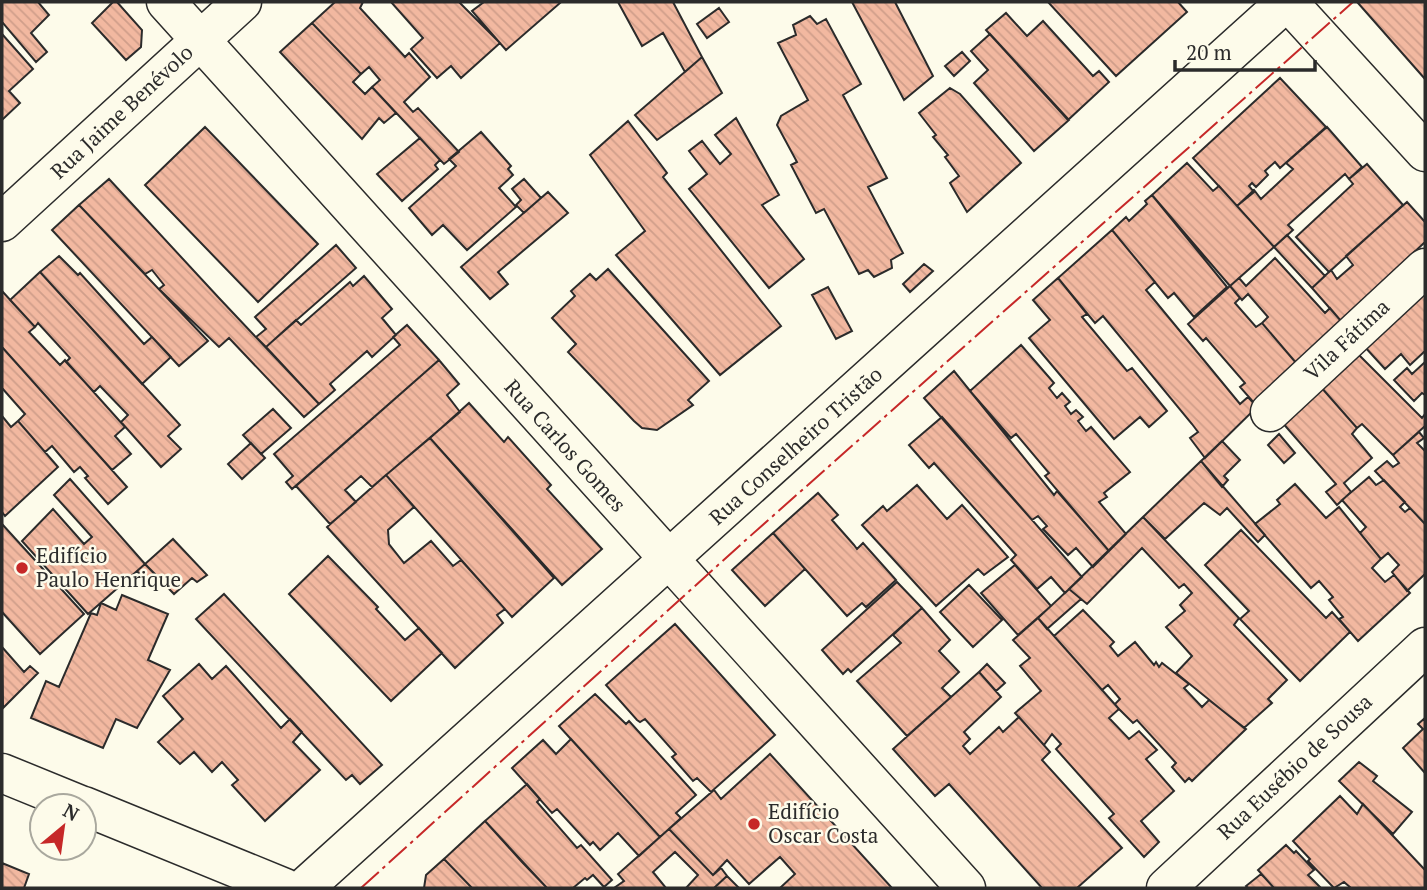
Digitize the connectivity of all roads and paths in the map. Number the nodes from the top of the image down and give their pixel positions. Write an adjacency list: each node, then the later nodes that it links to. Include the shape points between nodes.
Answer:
1 (166, 2): 4 (street, Rua Carlos Gomes)
2 (242, 2): 4 (street, Rua Jaime Benévolo)
3 (1287, 2): 5 (street); 9 (street, Rua Conselheiro Tristão)
4 (200, 41): 6 (street, Rua Jaime Benévolo); 9 (street, Rua Carlos Gomes)
5 (1425, 152)
6 (2, 222)
7 (1425, 268): 8 (street, Vila Fátima)
8 (1270, 412)
9 (670, 561): 15 (street, Rua Conselheiro Tristão); 16 (street, Rua Carlos Gomes)
10 (1425, 647): 17 (street, Rua Eusébio de Sousa)
11 (2, 773): 12 (street)
12 (49, 792)
13 (98, 812): 14 (street)
14 (285, 888)
15 (304, 888)
16 (966, 888)
17 (1166, 888)

